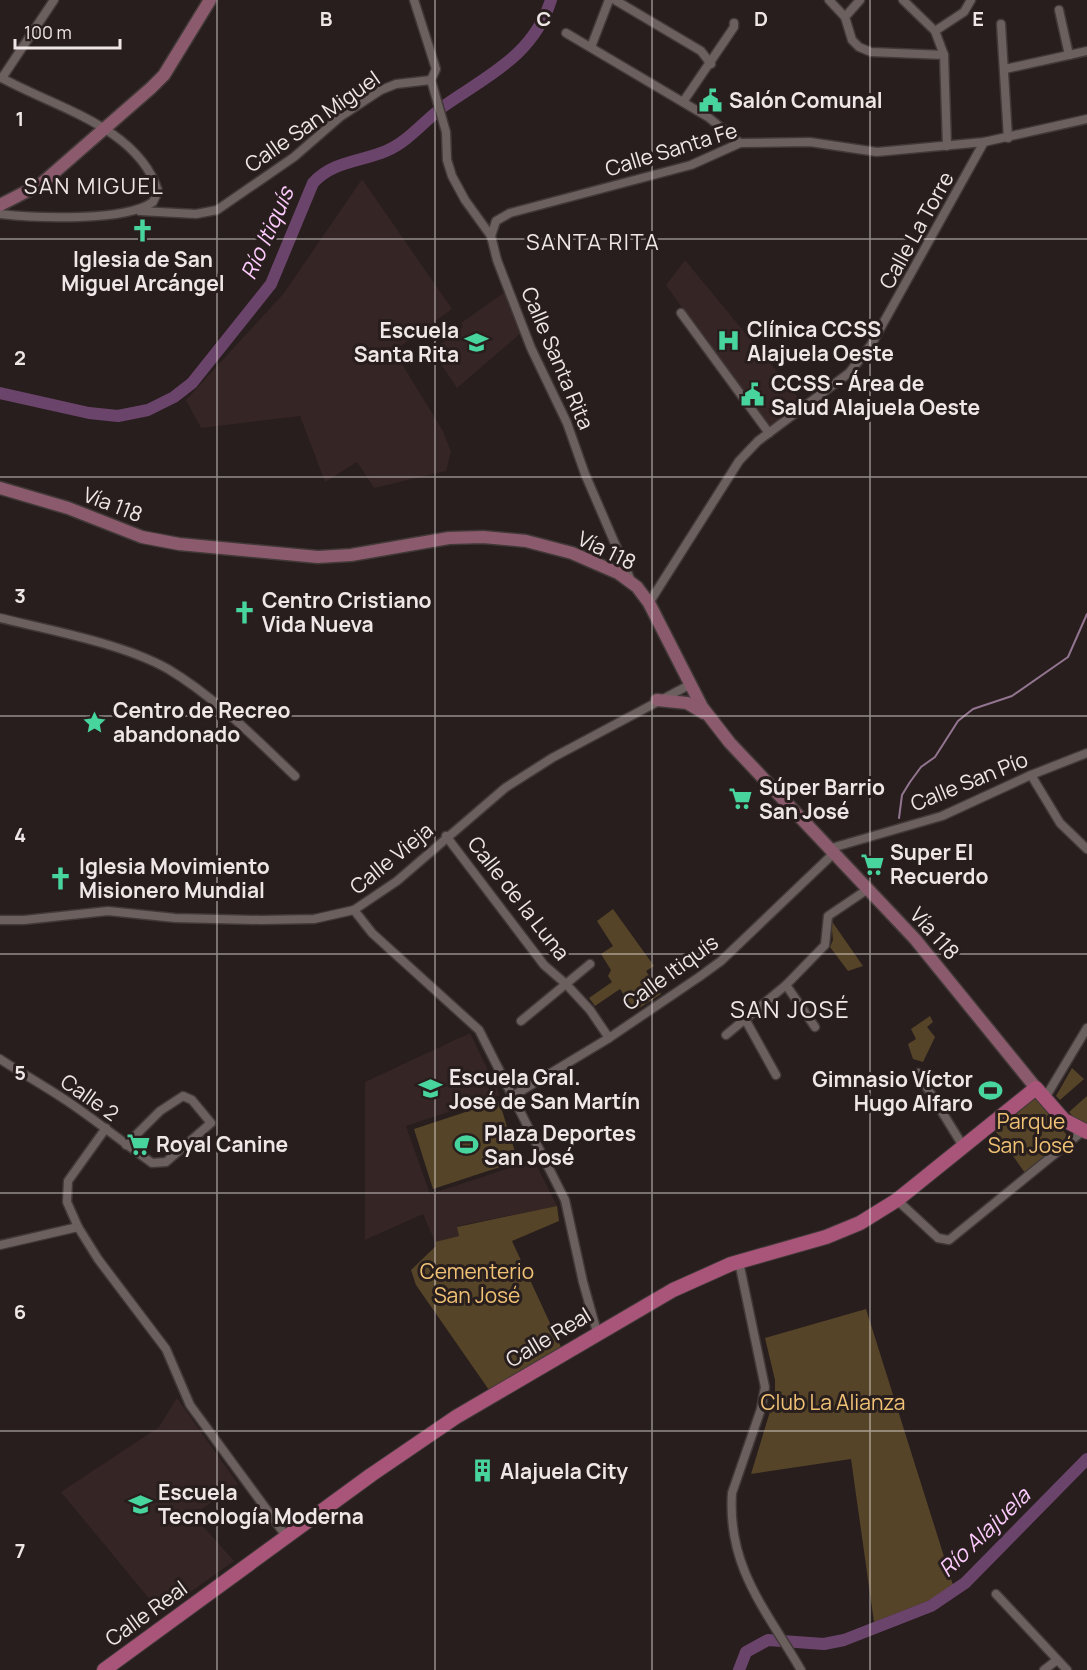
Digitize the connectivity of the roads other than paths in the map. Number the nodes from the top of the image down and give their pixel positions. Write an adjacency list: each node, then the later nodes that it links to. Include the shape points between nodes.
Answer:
1 (54, 0): 22 (street)
2 (210, 0): 26 (main road, via 164,75)
3 (414, 0): 23 (street, via 436,69)
4 (609, 0): 16 (street)
5 (615, 0): 20 (street, via 702,51)
6 (829, 0): 11 (street)
7 (860, 0): 11 (street)
8 (903, 0): 14 (street)
9 (971, 0): 14 (street, via 964,12)
10 (1059, 10): 19 (street)
11 (845, 17): 18 (street, via 852,40 872,52)
12 (734, 23): 20 (street)
13 (1001, 24): 21 (street)
14 (935, 32): 18 (street)
15 (566, 33): 16 (street)
16 (591, 47): 24 (street)
17 (1087, 51): 19 (street)
18 (944, 55): 30 (street)
19 (1069, 56): 21 (street)
20 (711, 64): 24 (street)
21 (1005, 69): 27 (street)
22 (1, 77): 26 (street)
23 (431, 80): 32 (street, Calle San Miguel, via 381,90 217,210 196,214); 34 (street, Calle Santa Rita, via 444,121 452,176)
24 (683, 102): 29 (street)
25 (1087, 119): 27 (street)
26 (106, 128): 31 (main road, via 41,184); 32 (street, via 147,169 156,185 157,198)
27 (1008, 138): 28 (street)
28 (984, 142): 30 (street, Calle Santa Fe); 36 (street, Calle La Torre, via 871,345 849,373)
29 (740, 143): 30 (street, Calle Santa Fe, via 810,142 877,152); 34 (street, Calle Santa Fe, via 691,165 510,213 496,221)
30 (947, 146)
31 (0, 205)
32 (135, 211): 33 (street, Calle San Miguel, via 77,217)
33 (0, 214)
34 (491, 236): 38 (street, Calle Santa Rita, via 531,348 567,423)
35 (681, 313): 36 (street)
36 (769, 433): 39 (street, Calle La Torre, via 739,461)
37 (0, 488): 38 (main road, Vía 118, via 68,507 158,541 318,557 449,538 501,538 572,553)
38 (632, 583): 39 (main road, Vía 118)
39 (649, 603): 41 (main road, Vía 118)
40 (0, 618): 46 (street, via 119,649 166,668 200,692)
41 (691, 684): 42 (street, Calle Vieja); 43 (main road, Vía 118)
42 (657, 700): 43 (main road, via 687,703); 47 (street, Calle Vieja, via 504,788)
43 (709, 717): 49 (main road, Vía 118, via 751,768)
44 (1087, 753): 45 (street, Calle San Pío)
45 (1031, 775): 48 (street, via 1060,823); 49 (street, Calle San Pío, via 942,816)
46 (295, 776)
47 (446, 836): 51 (street, Calle Vieja, via 397,881); 54 (street, Calle de la Luna, via 544,965)
48 (1087, 849)
49 (831, 851): 50 (main road, Vía 118); 61 (street, Calle Itiquís, via 721,961)
50 (868, 889): 55 (street, via 828,916 825,945); 65 (main road, Vía 118, via 956,986)
51 (354, 910): 52 (street, Calle Vieja, via 321,918 270,920 175,918 108,911); 66 (street, via 372,933 479,1030)
52 (0, 920)
53 (591, 964): 54 (street)
54 (566, 984): 57 (street); 61 (street, Calle de la Luna)
55 (786, 985): 56 (street); 58 (street)
56 (746, 1019): 60 (street); 64 (street)
57 (521, 1021)
58 (815, 1027)
59 (1087, 1028): 65 (street)
60 (726, 1035)
61 (609, 1038): 66 (street, Calle Itiquís)
62 (0, 1059): 67 (street, Calle 2)
63 (918, 1073): 70 (street)
64 (776, 1075)
65 (1040, 1093): 68 (main road, via 1064,1120); 70 (main road, Calle Real)
66 (511, 1097): 75 (street, via 565,1200)
67 (106, 1128): 69 (street, Calle 2); 72 (street, via 68,1181 68,1202)
68 (1085, 1132): 71 (street, via 952,1238 938,1238)
69 (126, 1145): 69 (street, Calle 2, via 160,1111 183,1096 192,1100 211,1123 159,1164)
70 (963, 1146): 71 (main road, Calle Real)
71 (897, 1200): 74 (main road, Calle Real, via 860,1223 826,1237)
72 (78, 1227): 73 (street); 76 (street, via 159,1338 197,1415)
73 (0, 1245)
74 (739, 1262): 75 (main road, Calle Real, via 673,1290); 80 (street, via 765,1386 731,1506 746,1580)
75 (597, 1332): 76 (main road, Calle Real, via 456,1417)
76 (286, 1536): 79 (main road, Calle Real)
77 (996, 1594): 78 (street)
78 (1058, 1660): 81 (street); 82 (street)
79 (104, 1670)
80 (801, 1670)
81 (1044, 1670)
82 (1067, 1670)

